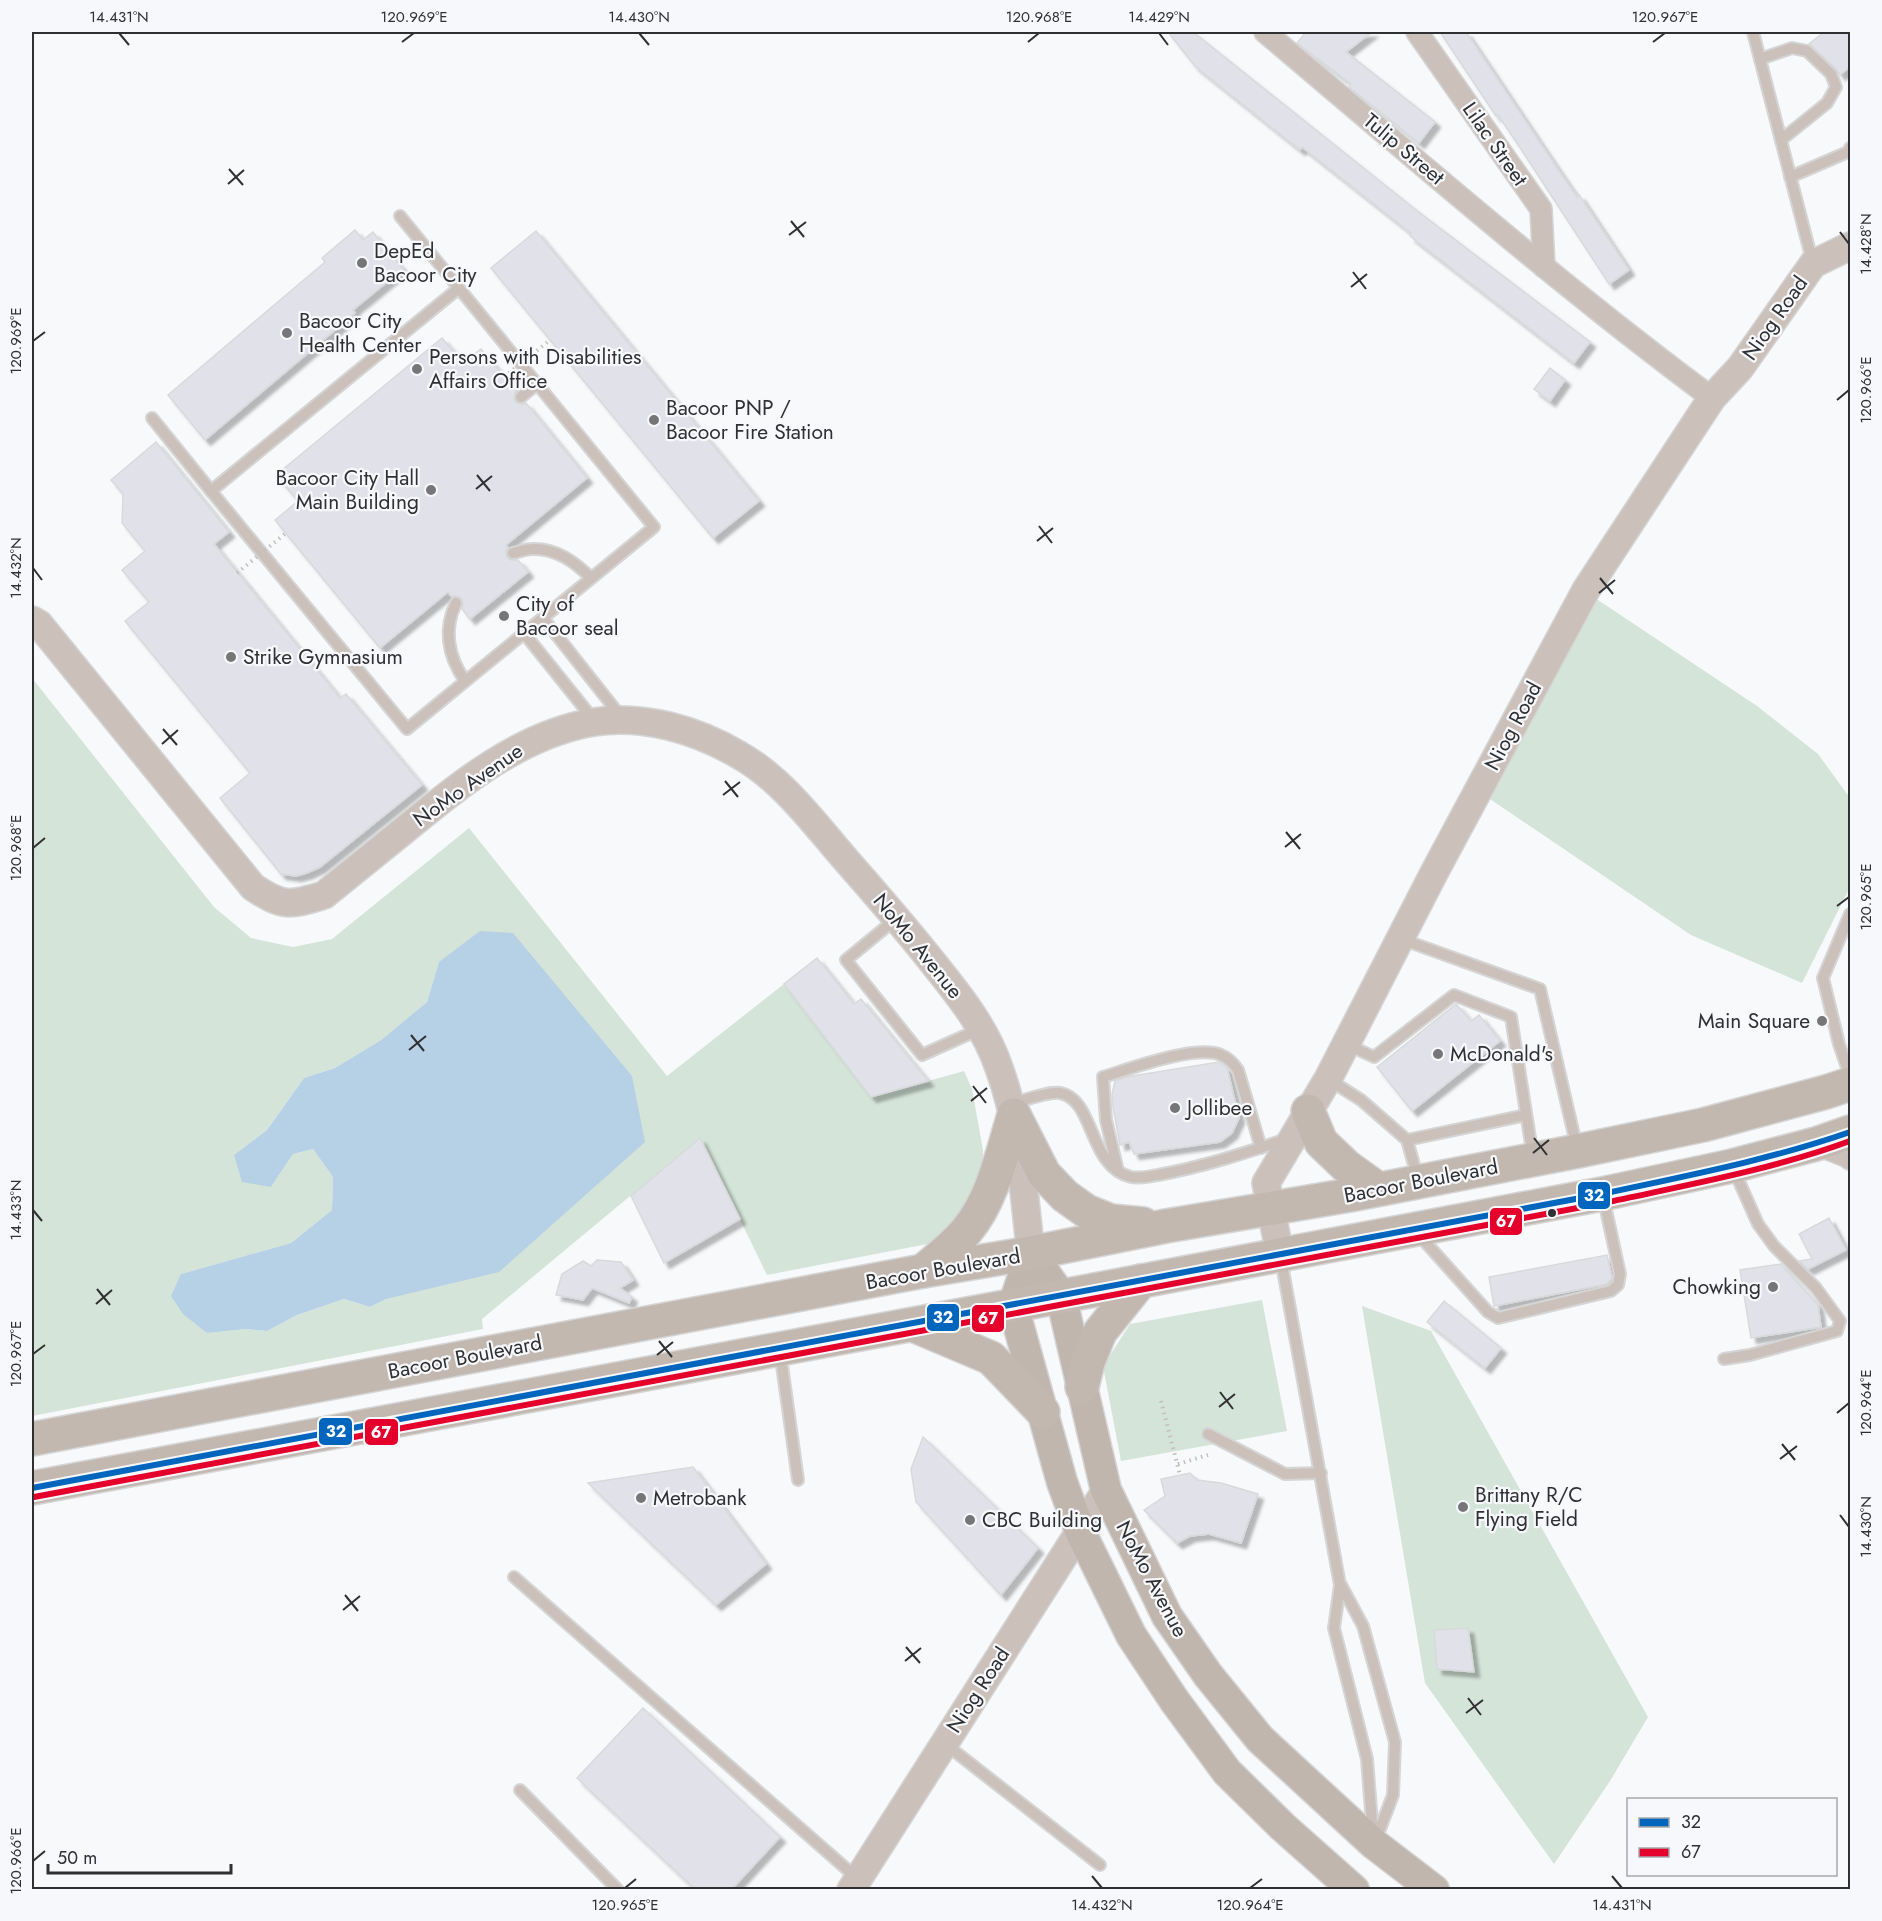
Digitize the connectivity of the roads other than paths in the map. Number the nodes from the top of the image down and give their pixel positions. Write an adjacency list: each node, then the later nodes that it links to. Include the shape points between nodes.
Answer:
1 (1265, 32): 11 (street, Tulip Street)
2 (1417, 32): 11 (street, Lilac Street, via 1541,209)
3 (1753, 32): 4 (lane)
4 (1760, 59): 5 (lane); 5 (lane, via 1792,48 1807,51 1831,74 1836,87 1827,103)
5 (1781, 140): 7 (lane)
6 (1851, 148): 7 (lane)
7 (1790, 177): 10 (lane)
8 (400, 216): 12 (lane)
9 (1851, 246): 10 (street, Niog Road)
10 (1813, 264): 15 (street, Niog Road, via 1740,368)
11 (1544, 267): 15 (street, Tulip Street)
12 (459, 288): 13 (lane); 17 (lane)
13 (537, 384): 14 (lane); 19 (lane, via 654,527)
14 (521, 397)
15 (1712, 398): 29 (street, Niog Road, via 1586,590)
16 (152, 418): 17 (lane)
17 (211, 491): 24 (lane, via 407,729)
18 (513, 554): 19 (lane, via 532,549 560,554)
19 (591, 578): 21 (lane)
20 (456, 603): 24 (lane, via 449,617 449,645)
21 (543, 618): 23 (lane); 25 (lane)
22 (32, 620): 26 (street, NoMo Avenue, via 253,887 272,900 295,904 324,895 435,805 507,754 545,735)
23 (524, 633): 24 (lane); 26 (lane)
24 (465, 681)
25 (624, 721): 26 (street, NoMo Avenue); 28 (street, NoMo Avenue, via 656,723 686,731 741,756 798,805)
26 (595, 722)
27 (1851, 914): 32 (lane, via 1823,978)
28 (898, 918): 30 (street, NoMo Avenue); 30 (lane, via 846,960 922,1055)
29 (1400, 939): 31 (street, Niog Road); 42 (lane, via 1540,989)
30 (982, 1028): 35 (street, NoMo Avenue)
31 (1346, 1044): 33 (street, Niog Road); 36 (lane, via 1374,1057 1454,995 1511,1017)
32 (1851, 1076)
33 (1328, 1079): 37 (street, Niog Road); 39 (lane, via 1361,1100)
34 (1851, 1084): 42 (main road, Bacoor Boulevard, via 1703,1125)
35 (1012, 1110): 46 (lane, via 1039,1096 1060,1093 1071,1099 1083,1111 1104,1159); 51 (main road, via 1044,1174 1065,1196 1086,1211 1111,1221); 53 (street, NoMo Avenue); 55 (main road, via 979,1213 967,1231)
36 (1527, 1115): 39 (lane); 44 (lane)
37 (1300, 1124): 41 (lane); 48 (main road); 50 (street, Niog Road, via 1266,1183)
38 (1851, 1132): 40 (main road)
39 (1407, 1140): 47 (lane)
40 (1816, 1144): 43 (street); 45 (main road)
41 (1261, 1148): 46 (lane, via 1186,1170 1144,1177); 46 (lane, via 1238,1070 1221,1055 1199,1052 1103,1077 1106,1120)
42 (1578, 1151): 44 (main road, Bacoor Boulevard)
43 (1851, 1159)
44 (1533, 1160): 47 (main road, Bacoor Boulevard)
45 (1732, 1166): 49 (main road); 61 (lane, via 1758,1224 1840,1321 1837,1331)
46 (1118, 1171)
47 (1418, 1182): 48 (main road, Bacoor Boulevard)
48 (1378, 1189): 50 (main road, Bacoor Boulevard)
49 (1602, 1194): 52 (main road); 52 (lane, via 1620,1274 1618,1284 1611,1291 1498,1318 1488,1312)
50 (1271, 1209): 51 (main road, Bacoor Boulevard); 54 (street, Niog Road)
51 (1166, 1226): 53 (main road, Bacoor Boulevard)
52 (1414, 1230): 54 (main road)
53 (1031, 1253): 55 (main road, Bacoor Boulevard); 57 (main road, NoMo Avenue); 58 (main road, NoMo Avenue)
54 (1280, 1255): 56 (main road); 66 (lane)
55 (923, 1271): 65 (main road, Bacoor Boulevard)
56 (1141, 1281): 57 (main road); 62 (main road, via 1100,1332)
57 (1061, 1296): 58 (main road); 62 (main road, NoMo Avenue)
58 (1013, 1306): 59 (main road); 63 (main road, NoMo Avenue)
59 (913, 1325): 60 (main road); 63 (main road, via 991,1358)
60 (780, 1348): 67 (lane); 68 (main road)
61 (1724, 1359)
62 (1082, 1387): 69 (main road, NoMo Avenue)
63 (1043, 1412): 70 (main road, NoMo Avenue)
64 (1208, 1434): 66 (lane, via 1285,1474)
65 (32, 1439)
66 (1321, 1473): 72 (lane)
67 (798, 1480)
68 (32, 1488)
69 (1106, 1490): 70 (street, Niog Road); 75 (main road, NoMo Avenue, via 1167,1616 1208,1675 1260,1739)
70 (1080, 1530): 73 (street, Niog Road); 79 (main road, NoMo Avenue, via 1131,1635 1227,1772)
71 (514, 1577): 77 (lane)
72 (1340, 1585): 75 (lane, via 1334,1628 1367,1759); 75 (lane, via 1363,1626 1395,1742 1393,1795)
73 (944, 1743): 76 (lane); 77 (street, Niog Road)
74 (520, 1790): 78 (lane)
75 (1374, 1844): 80 (main road, NoMo Avenue)
76 (1100, 1865)
77 (855, 1884)
78 (618, 1890)
79 (1354, 1890)
80 (1434, 1890)

